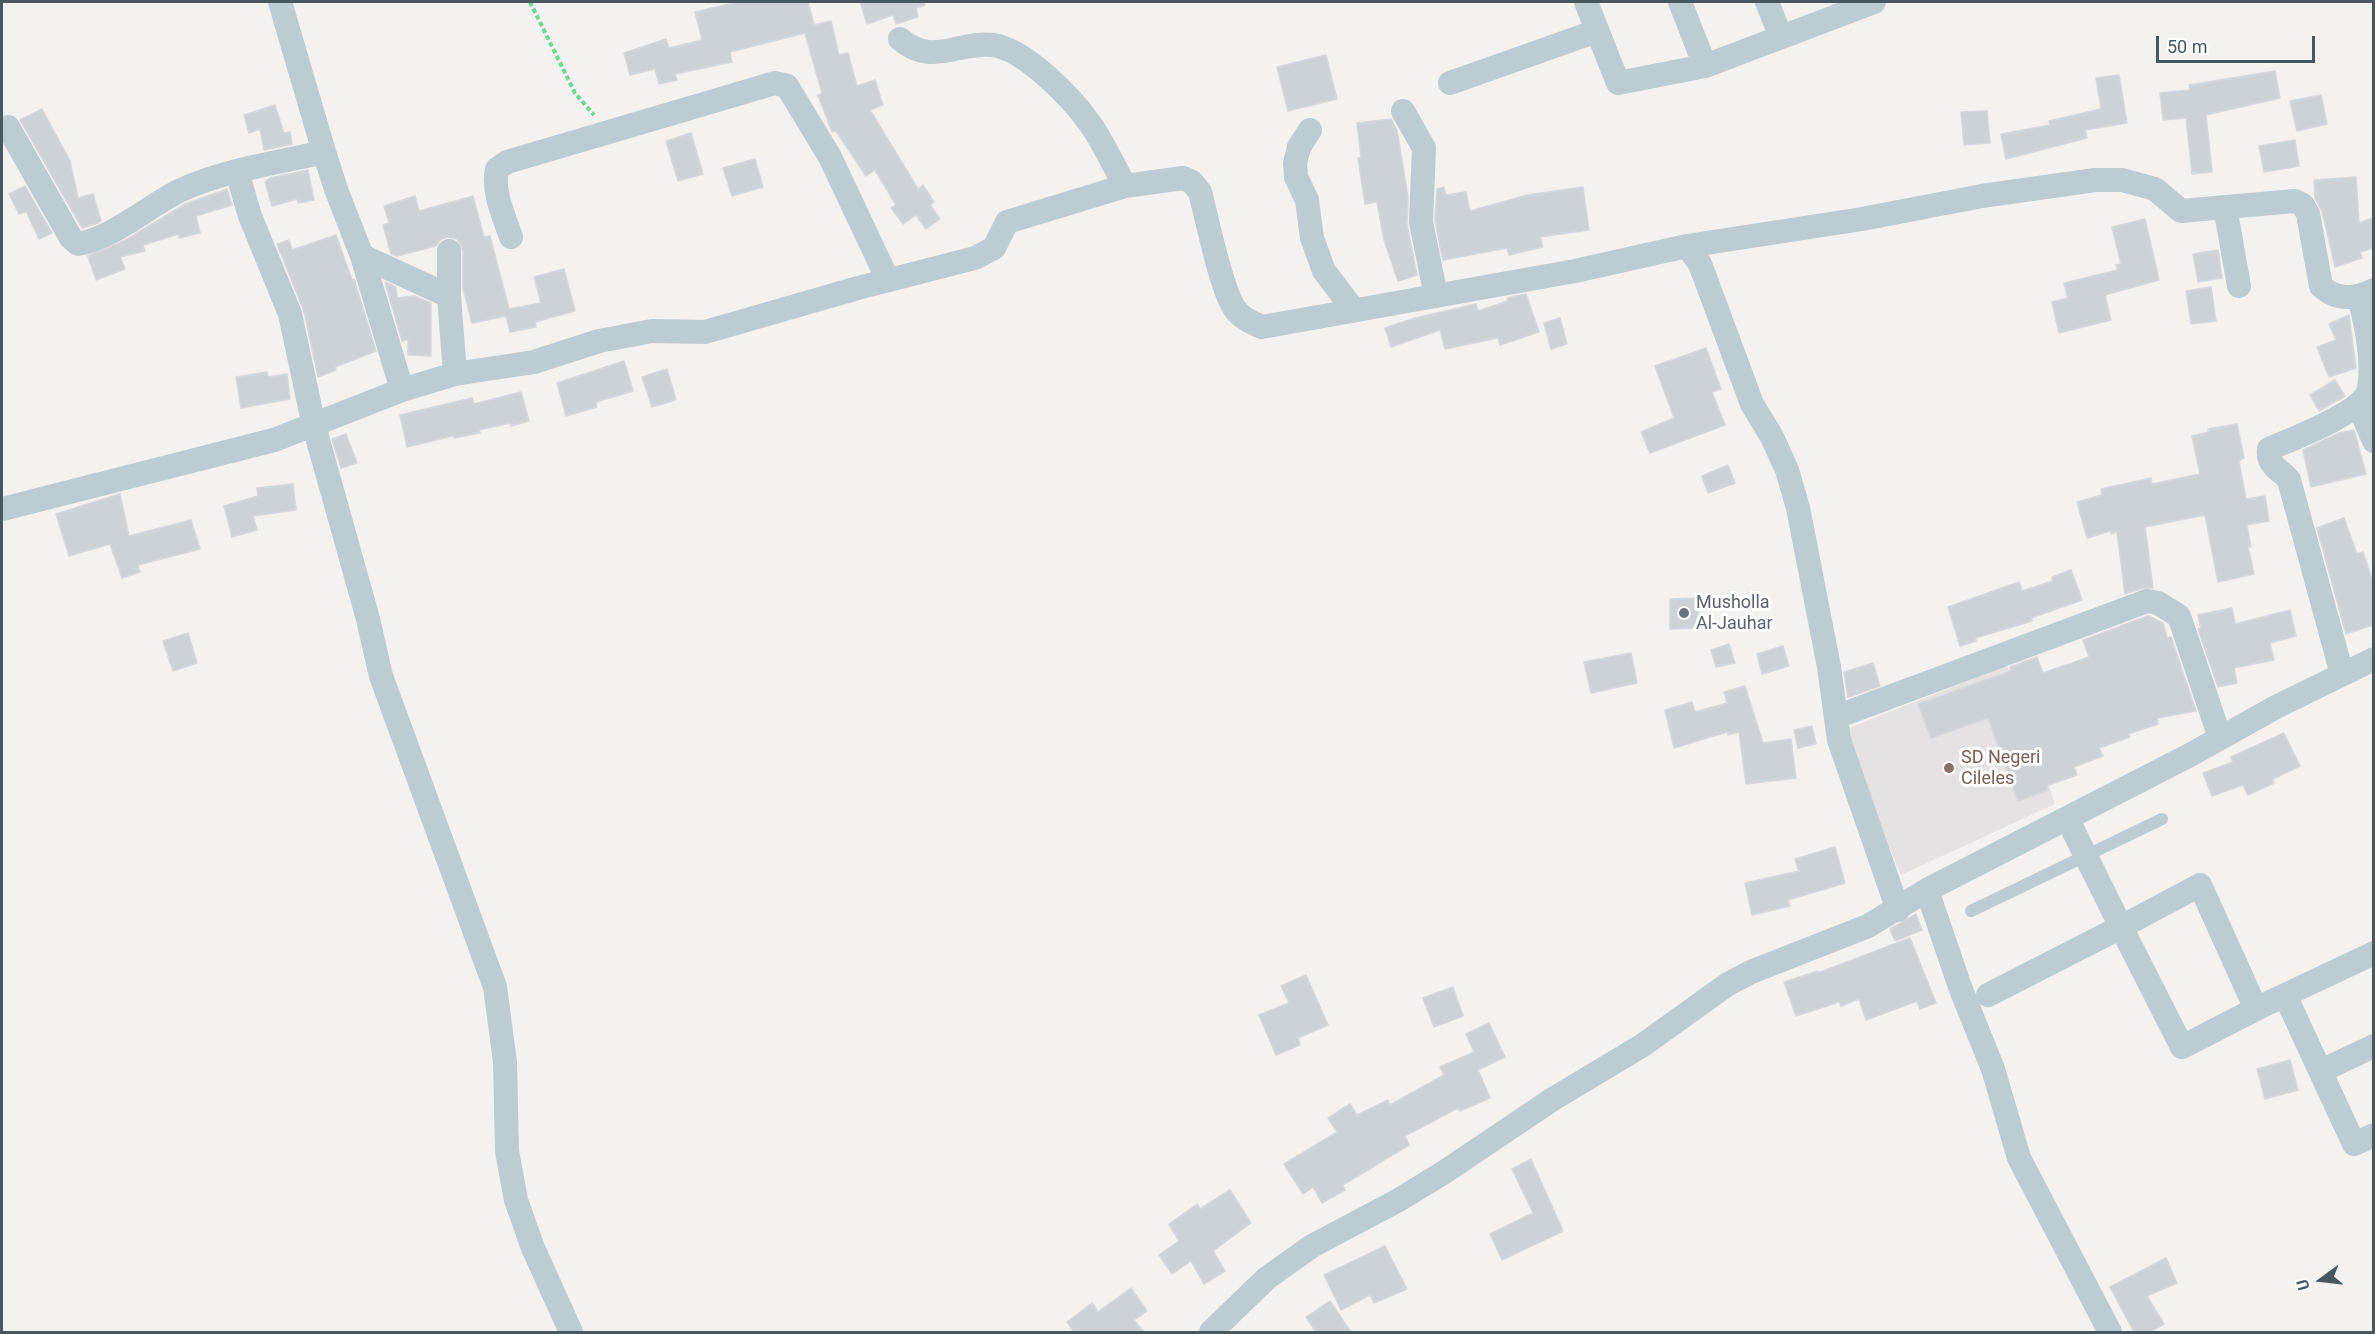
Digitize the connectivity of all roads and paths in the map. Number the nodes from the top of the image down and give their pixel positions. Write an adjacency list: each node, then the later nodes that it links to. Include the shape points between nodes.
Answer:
1 (280, 2): 16 (street)
2 (530, 2): 14 (path, via 574,93 593,114)
3 (1586, 2): 7 (street)
4 (1680, 2): 10 (street)
5 (1767, 2): 8 (street)
6 (1865, 3): 8 (street)
7 (1597, 31): 10 (street, via 1618,83); 11 (street)
8 (1781, 38): 10 (street)
9 (900, 39): 18 (street, via 909,48 925,53 992,45 1014,51 1041,72 1091,125)
10 (1705, 66)
11 (1450, 83)
12 (1403, 111): 28 (street, via 1424,148 1421,222)
13 (8, 127): 17 (street, via 78,244 134,219 178,192)
14 (617, 128): 20 (street, via 533,153 497,169 499,202); 24 (street, via 765,85 788,86 830,157)
15 (1310, 130): 29 (street, via 1299,147 1296,177 1307,200 1312,238 1324,271)
16 (324, 152): 17 (street); 23 (street)
17 (237, 172): 33 (street, via 250,216 290,314)
18 (1125, 186): 24 (street, via 1008,222 994,248 975,258); 29 (street, via 1183,178 1192,182 1200,192 1234,309 1251,323 1262,327)
19 (2225, 207): 21 (street, via 2181,211 2155,189 2122,180 2096,180); 25 (street); 26 (street, via 2282,201 2303,205 2310,219 2321,286 2330,294)
20 (511, 237)
21 (1687, 246): 28 (street); 38 (street, via 1700,264 1752,404 1787,470 1801,519)
22 (449, 251): 27 (street)
23 (362, 256): 27 (street); 31 (street)
24 (888, 280): 30 (street, via 705,332 652,331 599,341 534,362)
25 (2239, 286)
26 (2366, 293): 32 (street, via 2373,373 2368,394)
27 (449, 296): 30 (street)
28 (1436, 296): 29 (street)
29 (1354, 310)
30 (455, 375): 31 (street)
31 (402, 390): 33 (street)
32 (2358, 404): 34 (street); 37 (street, via 2320,427 2269,449 2268,456 2270,463 2289,480)
33 (314, 426): 35 (street, via 274,440); 54 (street, via 381,676 495,987 505,1062 507,1151 516,1200)
34 (2373, 441)
35 (2, 509)
36 (2373, 659): 37 (street)
37 (2342, 674): 39 (street)
38 (1836, 717): 39 (street, via 2147,601 2179,616); 44 (street, via 1839,740)
39 (2220, 738): 40 (street)
40 (2067, 818): 42 (street); 43 (street)
41 (2162, 819): 42 (lane)
42 (2085, 855): 45 (lane); 46 (street)
43 (1927, 891): 44 (street); 56 (street, via 1993,1069 2019,1158)
44 (1898, 910): 55 (street, via 1728,984 1643,1045 1553,1099 1443,1173 1312,1246 1267,1278)
45 (1971, 911)
46 (2121, 927): 48 (street); 50 (street, via 2182,1047); 50 (street, via 2200,885)
47 (2373, 953): 49 (street)
48 (1988, 995)
49 (2285, 995): 50 (street); 52 (street)
50 (2256, 1009)
51 (2373, 1046): 52 (street)
52 (2321, 1071): 53 (street, via 2354,1144)
53 (2373, 1135)
54 (571, 1332)
55 (1211, 1332)
56 (2110, 1332)

